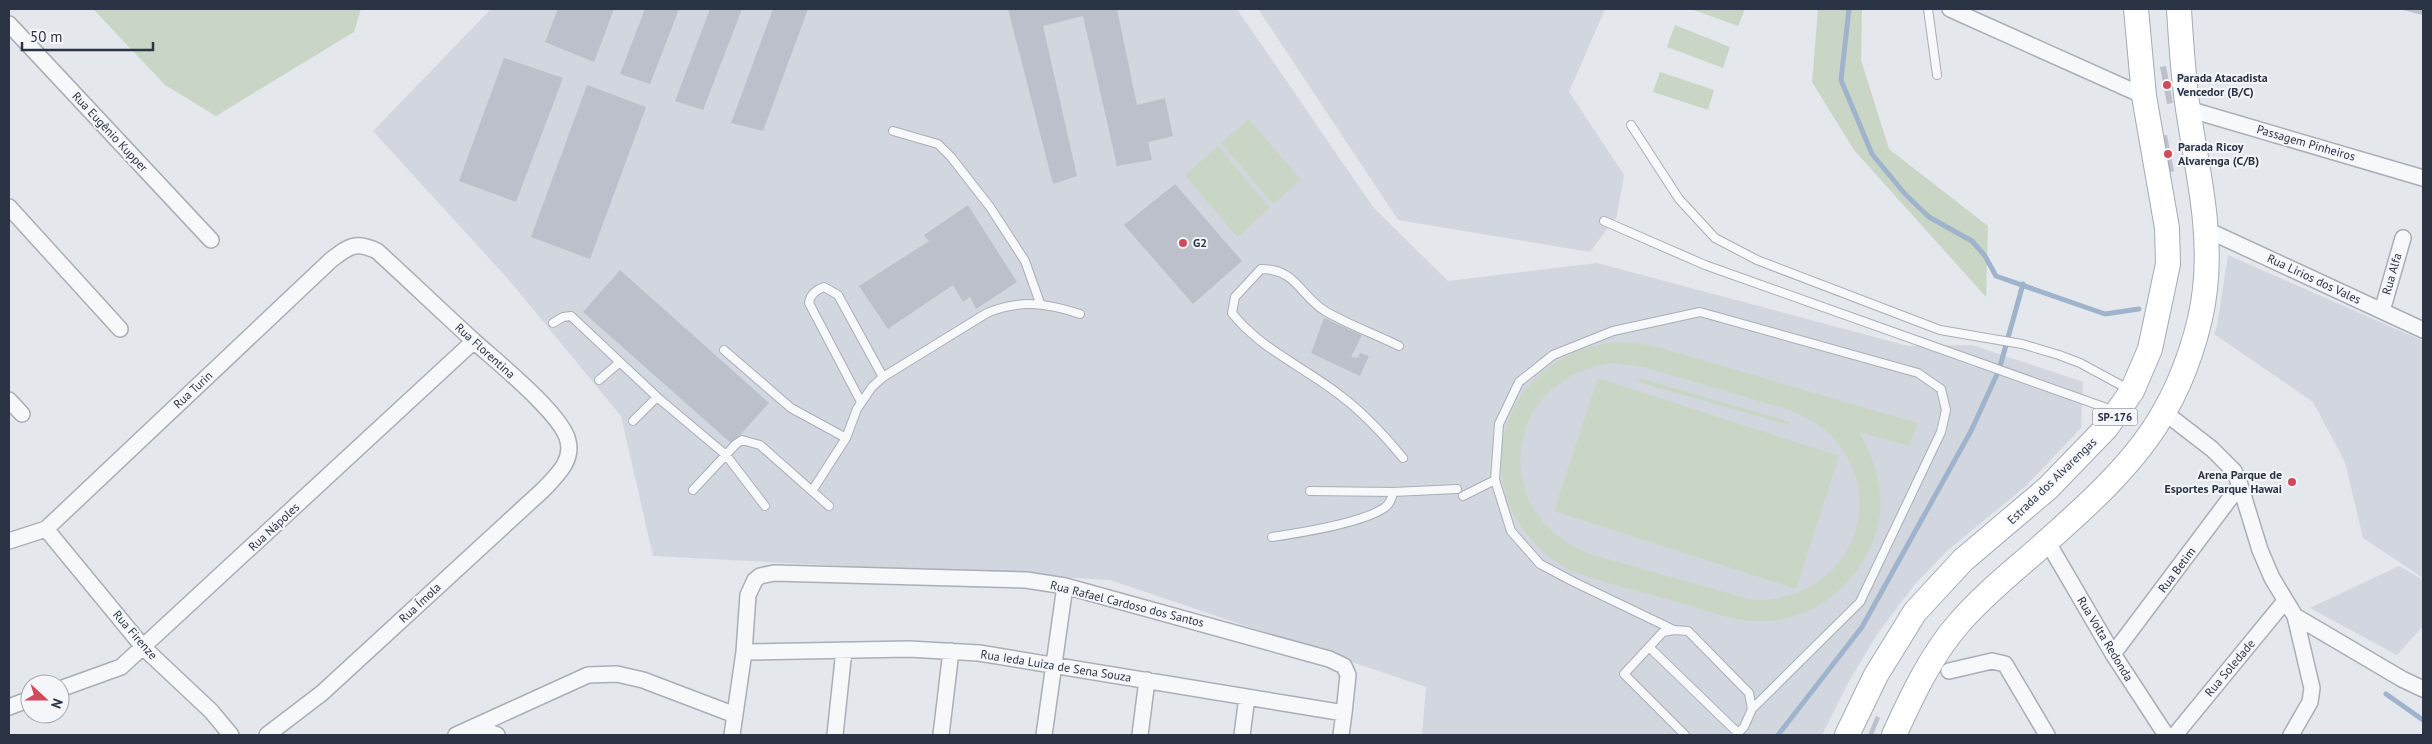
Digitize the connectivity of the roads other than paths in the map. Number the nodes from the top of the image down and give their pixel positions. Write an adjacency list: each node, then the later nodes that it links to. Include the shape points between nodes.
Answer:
1 (1928, 9): 6 (lane)
2 (1950, 9): 7 (street)
3 (2136, 9): 7 (main road, Estrada dos Alvarengas / SP-176)
4 (2179, 9): 8 (main road, SP-176)
5 (9, 24): 16 (street, Rua Eugênio Kupper)
6 (1937, 75)
7 (2144, 96): 30 (main road, Estrada dos Alvarengas / SP-176, via 2167,228 2168,264 2150,349)
8 (2188, 108): 11 (street, Passagem Pinheiros); 14 (main road, SP-176)
9 (1631, 125): 30 (lane, via 1679,200 1715,238 1757,260 1940,330 2022,344 2080,363)
10 (893, 131): 18 (lane, via 938,144 951,157 1025,261)
11 (2423, 178)
12 (9, 207): 22 (street)
13 (1604, 221): 34 (lane, via 1705,265)
14 (2205, 229): 19 (street, Rua Lirios dos Vales); 35 (main road, SP-176, via 2207,268 2202,311 2188,357)
15 (2403, 238): 19 (street, Rua Alfa)
16 (211, 240)
17 (378, 251): 24 (street, Rua Florentina); 52 (street, Rua Turin, via 364,244 348,247 331,260)
18 (1040, 303): 20 (lane); 28 (lane, via 1003,306 987,313)
19 (2382, 311): 23 (street, Rua Lirios dos Vales)
20 (1080, 314)
21 (553, 324): 27 (lane, via 571,316)
22 (120, 329)
23 (2423, 330)
24 (474, 341): 41 (street, Rua Florentina, via 525,387 560,425 568,438); 61 (street, Rua Nápoles)
25 (1399, 346): 40 (lane, via 1326,311 1312,302 1299,284 1273,269 1260,269 1235,297 1232,313 1245,330 1341,396 1378,427)
26 (724, 350): 38 (lane, via 792,408)
27 (620, 362): 29 (lane); 31 (lane)
28 (883, 377): 33 (lane); 33 (lane, via 838,295 824,287 817,290 809,303)
29 (599, 380)
30 (2132, 391): 34 (main road, Estrada dos Alvarengas / SP-176)
31 (657, 397): 37 (lane); 39 (lane)
32 (9, 400): 36 (street)
33 (861, 402): 38 (lane)
34 (2118, 412): 89 (main road, Estrada dos Alvarengas / SP-176, via 2048,488 1963,560 1915,612 1876,675)
35 (2164, 412): 43 (street, via 2224,459); 55 (main road, SP-176, via 2140,447 2108,484)
36 (22, 414)
37 (633, 421)
38 (846, 438): 46 (lane)
39 (726, 455): 45 (lane); 46 (lane, via 742,440 760,444); 50 (lane)
40 (1403, 458)
41 (566, 463): 78 (street, Rua Ímola, via 544,489 322,694)
42 (1495, 480): 49 (lane); 59 (lane, via 1511,531 1540,564); 72 (lane, via 1499,424 1519,382 1552,355 1613,330 1675,316 1700,312 1721,317 1918,373 1941,389 1946,410 1941,432 1860,602)
43 (2240, 485): 57 (street, via 2260,550); 65 (street, Rua Betim)
44 (1457, 488): 48 (lane)
45 (693, 490)
46 (812, 491): 51 (lane)
47 (1310, 491): 48 (lane)
48 (1393, 492): 53 (lane, via 1389,504 1375,512 1306,532)
49 (1463, 496)
50 (765, 506)
51 (829, 506)
52 (46, 529): 54 (street, Rua Turin); 61 (street, Rua Firenze)
53 (1272, 537)
54 (9, 541)
55 (2047, 541): 65 (street, Rua Volta Redonda); 90 (main road, SP-176, via 1987,593 1941,645)
56 (1065, 586): 64 (street, Rua Rafael Cardoso dos Santos, via 1026,580 774,573 755,580 748,595); 66 (street); 73 (street, Rua Rafael Cardoso dos Santos, via 1329,659 1344,666 1348,675)
57 (2286, 601): 58 (street); 93 (street, Rua Soledade)
58 (2295, 616): 70 (street, via 2402,680); 94 (street, via 2312,688 2310,702)
59 (1674, 630): 60 (lane, via 1663,632); 72 (lane, via 1688,631 1749,693)
60 (1649, 647): 76 (lane); 88 (lane, via 1624,674)
61 (144, 648): 69 (street, Rua Nápoles, via 121,667); 77 (street, Rua Firenze, via 211,711)
62 (844, 650): 63 (street, Rua Ieda Luiza de Sena Souza); 64 (street, Rua Ieda Luiza de Sena Souza); 82 (street)
63 (951, 651): 66 (street, Rua Ieda Luiza de Sena Souza); 83 (street)
64 (744, 652): 74 (street)
65 (2114, 654): 92 (street, Rua Volta Redonda)
66 (1055, 665): 68 (street, Rua Ieda Luiza de Sena Souza); 84 (street)
67 (1950, 670): 91 (street, via 1992,661 2005,664)
68 (1147, 680): 71 (street, Rua Ieda Luiza de Sena Souza); 85 (street)
69 (70, 685)
70 (2423, 689)
71 (1247, 697): 73 (street, Rua Ieda Luiza de Sena Souza); 86 (street)
72 (1752, 708): 76 (lane)
73 (1344, 713): 87 (street)
74 (735, 715): 75 (street, via 643,680 617,674 588,675); 81 (street)
75 (476, 727): 79 (street); 80 (street)
76 (1737, 734)
77 (231, 735)
78 (267, 735)
79 (456, 735)
80 (497, 735)
81 (732, 735)
82 (835, 735)
83 (941, 735)
84 (1044, 735)
85 (1140, 735)
86 (1242, 735)
87 (1341, 735)
88 (1686, 735)
89 (1847, 735)
90 (1894, 735)
91 (2046, 735)
92 (2166, 735)
93 (2175, 735)
94 (2290, 735)

